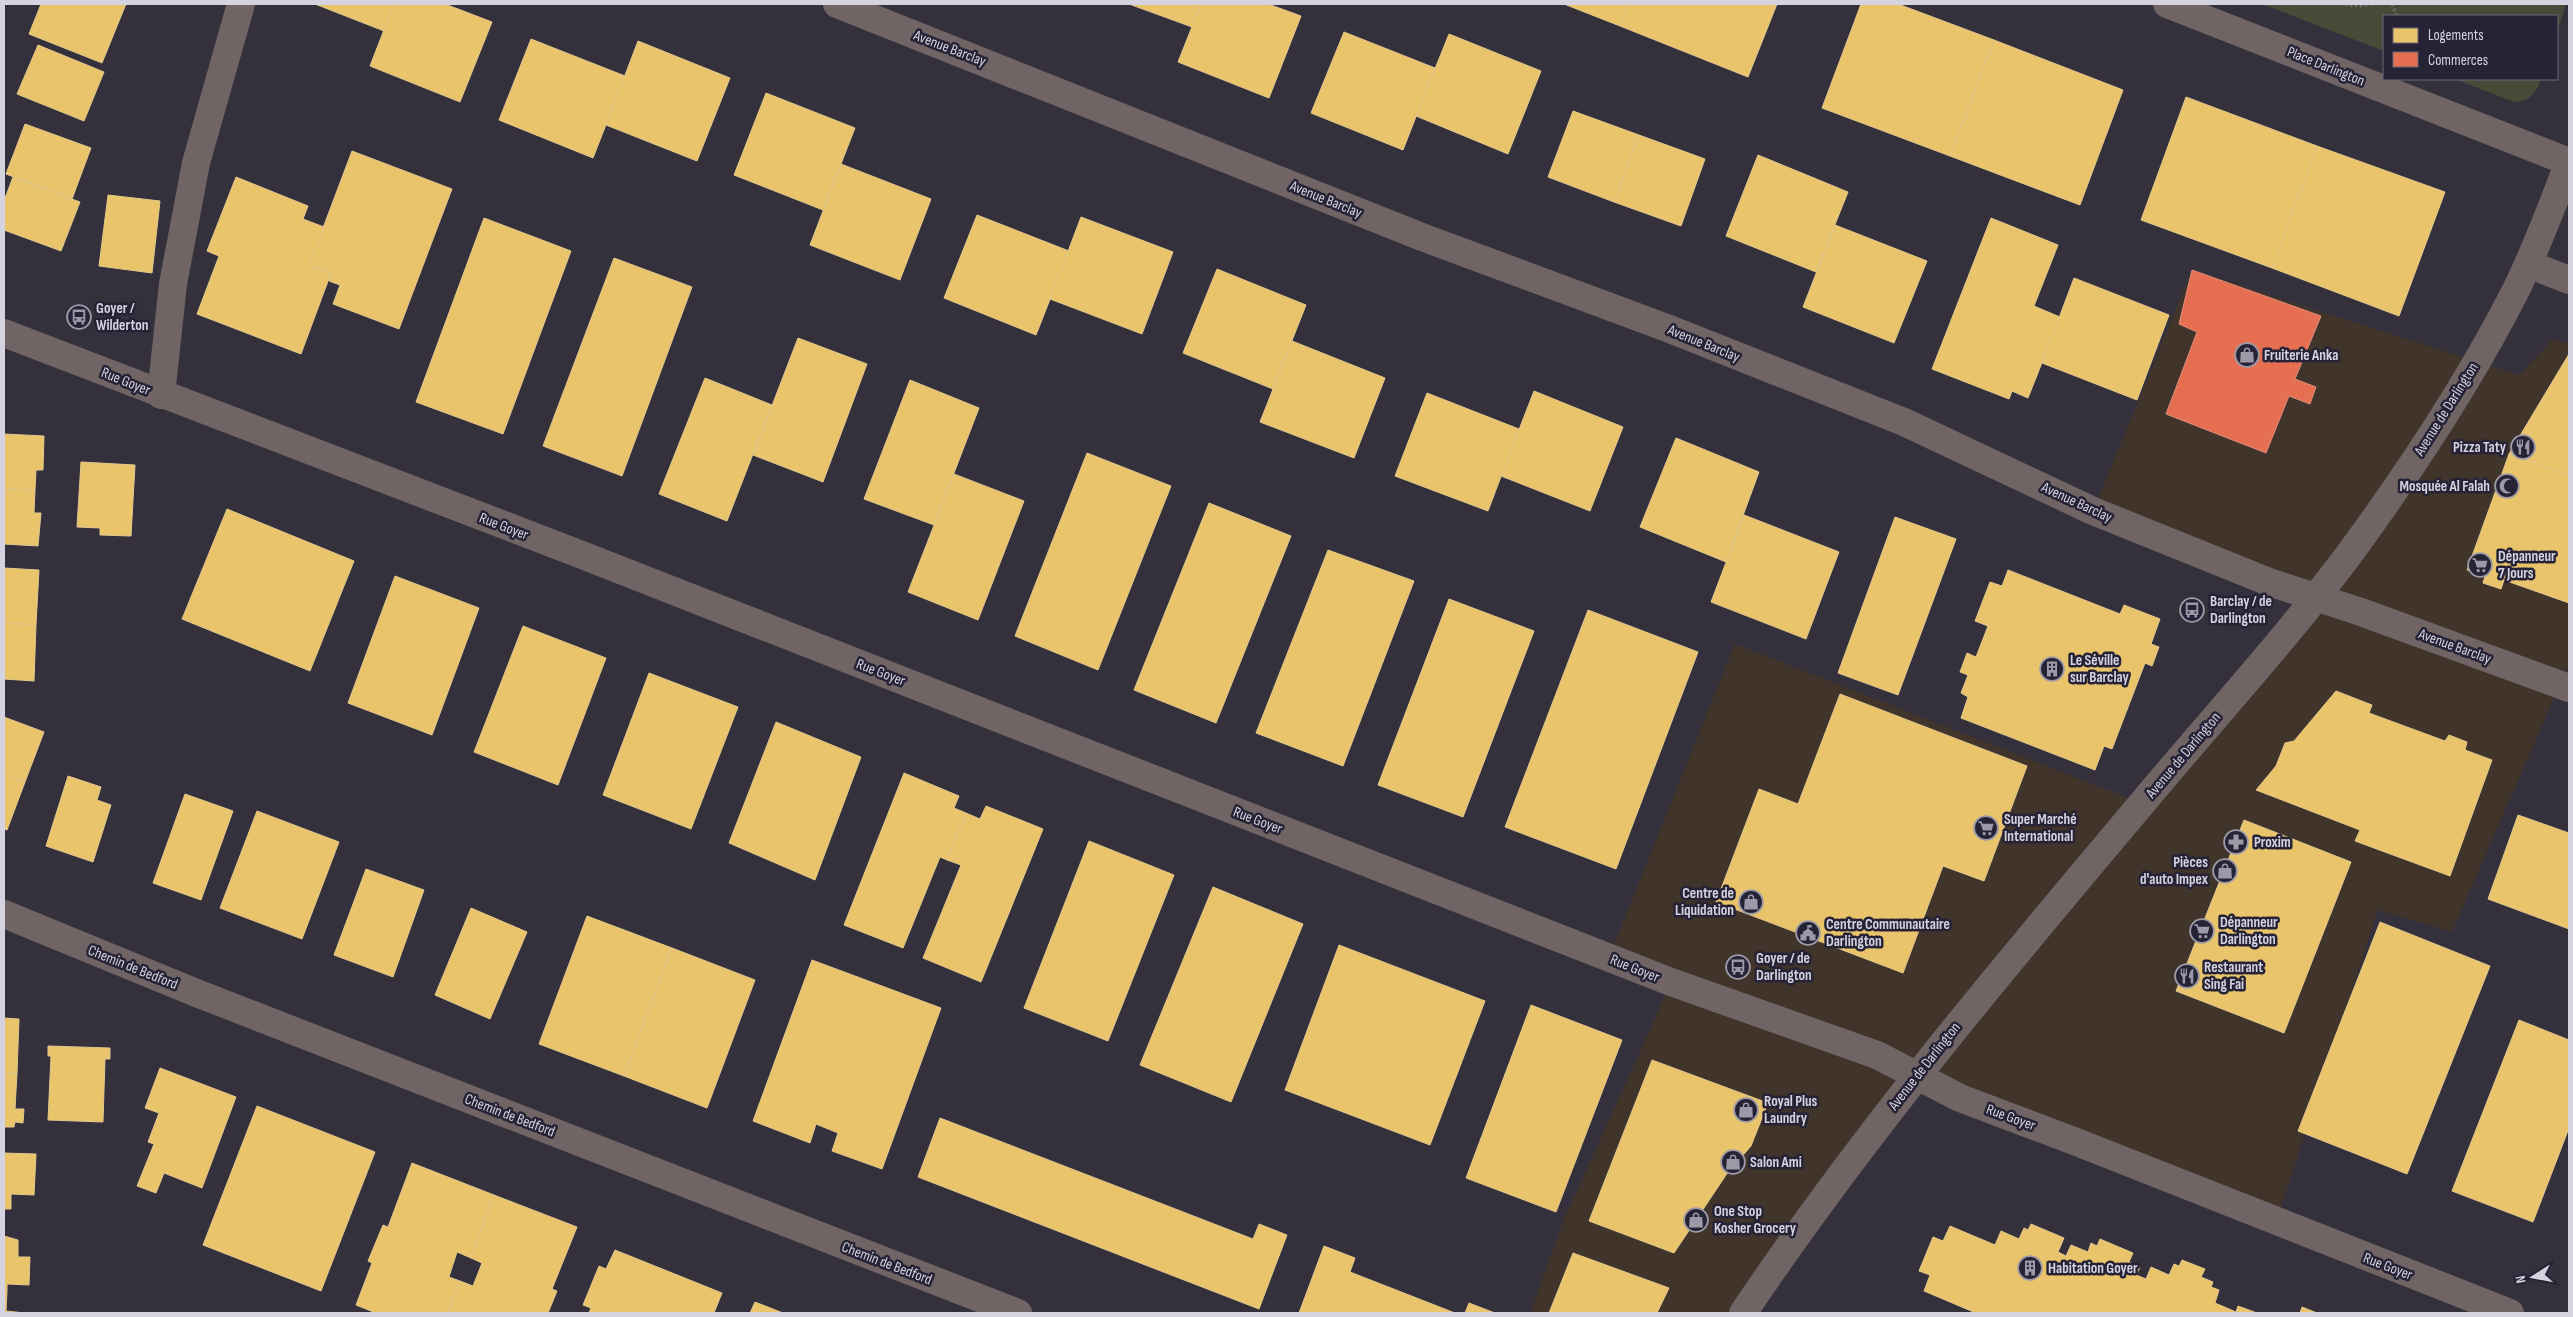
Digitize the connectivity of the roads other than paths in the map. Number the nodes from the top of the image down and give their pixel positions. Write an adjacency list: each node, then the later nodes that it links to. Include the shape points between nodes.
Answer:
1 (241, 4): 8 (street, via 196,163 173,284)
2 (837, 4): 9 (street, Avenue Barclay, via 1422,238 1667,328 1904,422 2093,511 2269,582)
3 (2167, 4): 4 (street, Place Darlington)
4 (2569, 162): 5 (street, Avenue de Darlington)
5 (2528, 264): 6 (street); 9 (street, Avenue de Darlington, via 2445,416 2365,532)
6 (2569, 280)
7 (4, 332): 8 (street, Rue Goyer)
8 (161, 395): 12 (street, Rue Goyer, via 610,566 1671,982 1877,1055)
9 (2315, 597): 10 (street, Avenue Barclay); 12 (street, Avenue de Darlington)
10 (2569, 688)
11 (4, 914): 13 (street, Chemin de Bedford, via 194,992)
12 (1915, 1076): 14 (street, Avenue de Darlington); 15 (street, Rue Goyer, via 1960,1098)
13 (1018, 1313)
14 (1743, 1313)
15 (2510, 1313)

